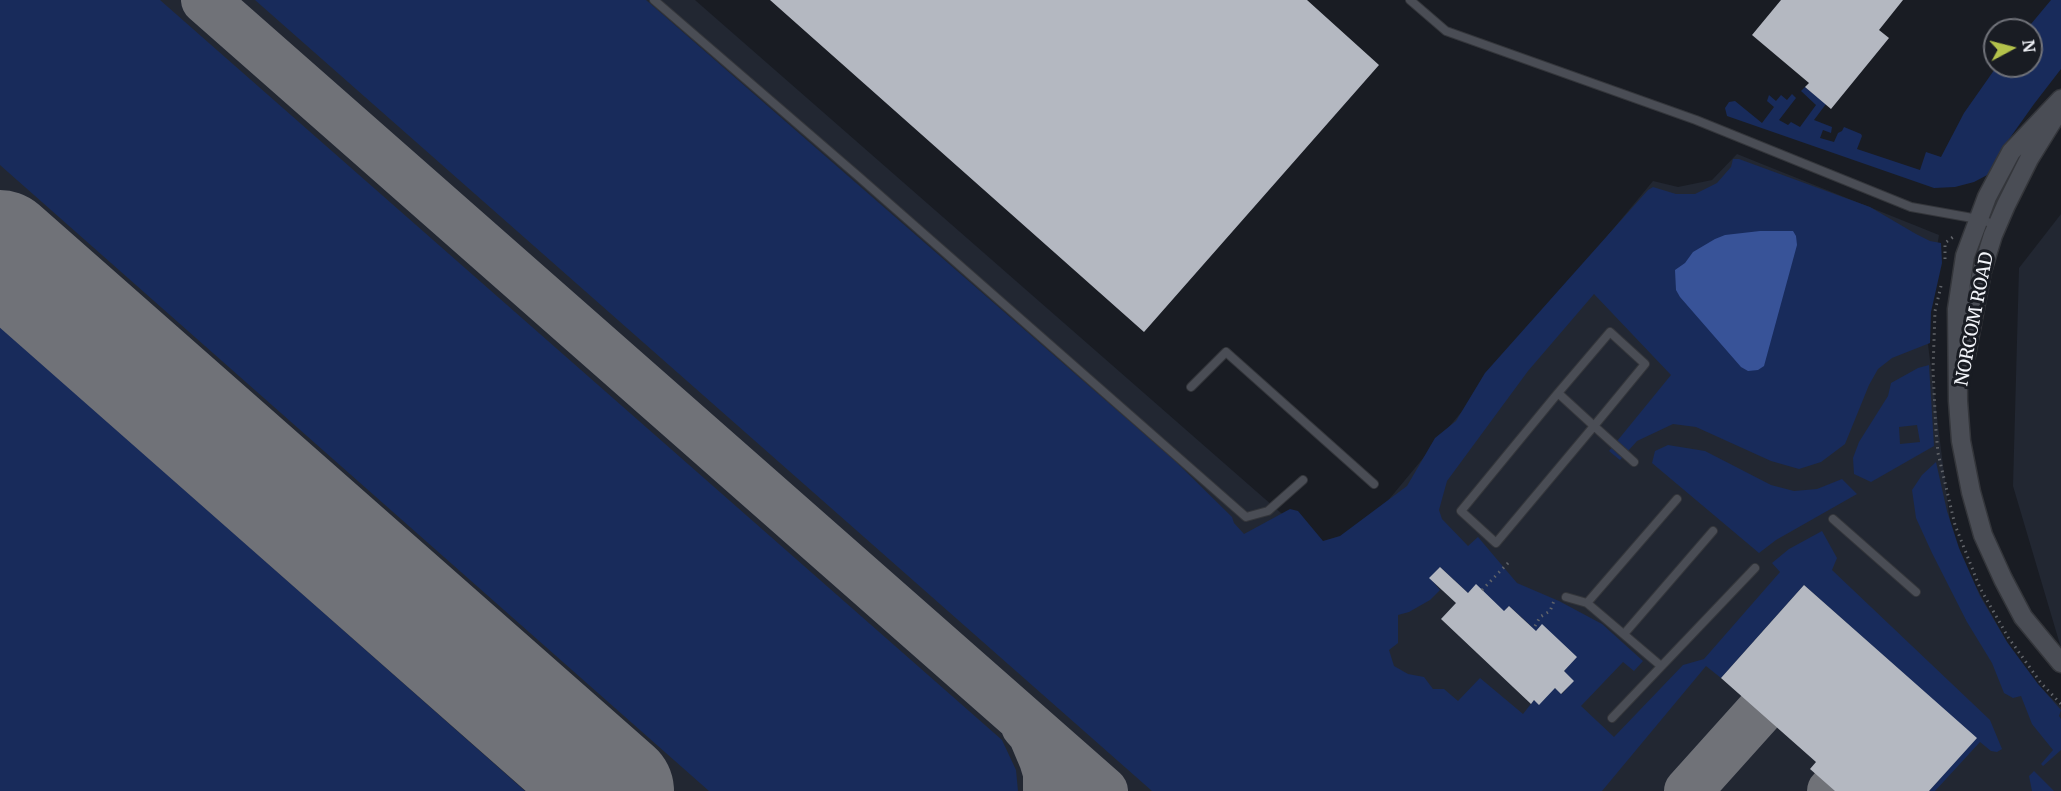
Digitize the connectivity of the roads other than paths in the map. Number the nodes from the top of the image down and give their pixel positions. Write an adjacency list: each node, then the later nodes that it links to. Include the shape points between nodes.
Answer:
1 (654, 0): 12 (lane, via 1246,517 1268,511)
2 (1410, 0): 5 (lane, via 1446,32 1696,120 1911,207)
3 (2061, 99): 5 (street, NORCOM ROAD, via 2011,152)
4 (2061, 108): 6 (street, NORCOM ROAD, via 2029,159)
5 (1978, 219): 6 (lane); 9 (street, NORCOM ROAD, via 1965,256 1957,309)
6 (1997, 225): 9 (street, NORCOM ROAD, via 1973,309)
7 (1191, 387): 13 (lane, via 1226,352)
8 (1558, 393): 10 (lane); 10 (lane, via 1610,332 1645,364); 10 (lane, via 1461,511 1496,543)
9 (1958, 401): 22 (street, NORCOM ROAD, via 1961,441 1983,535 2024,617)
10 (1594, 426): 11 (lane)
11 (1634, 462)
12 (1303, 480)
13 (1374, 484)
14 (1677, 499): 20 (lane)
15 (1833, 519): 18 (lane)
16 (1713, 531): 21 (lane)
17 (1755, 567): 23 (lane)
18 (1916, 592)
19 (1566, 597): 20 (lane)
20 (1587, 603): 21 (lane)
21 (1624, 634): 23 (lane)
22 (2061, 663)
23 (1661, 666): 24 (lane)
24 (1612, 718)

